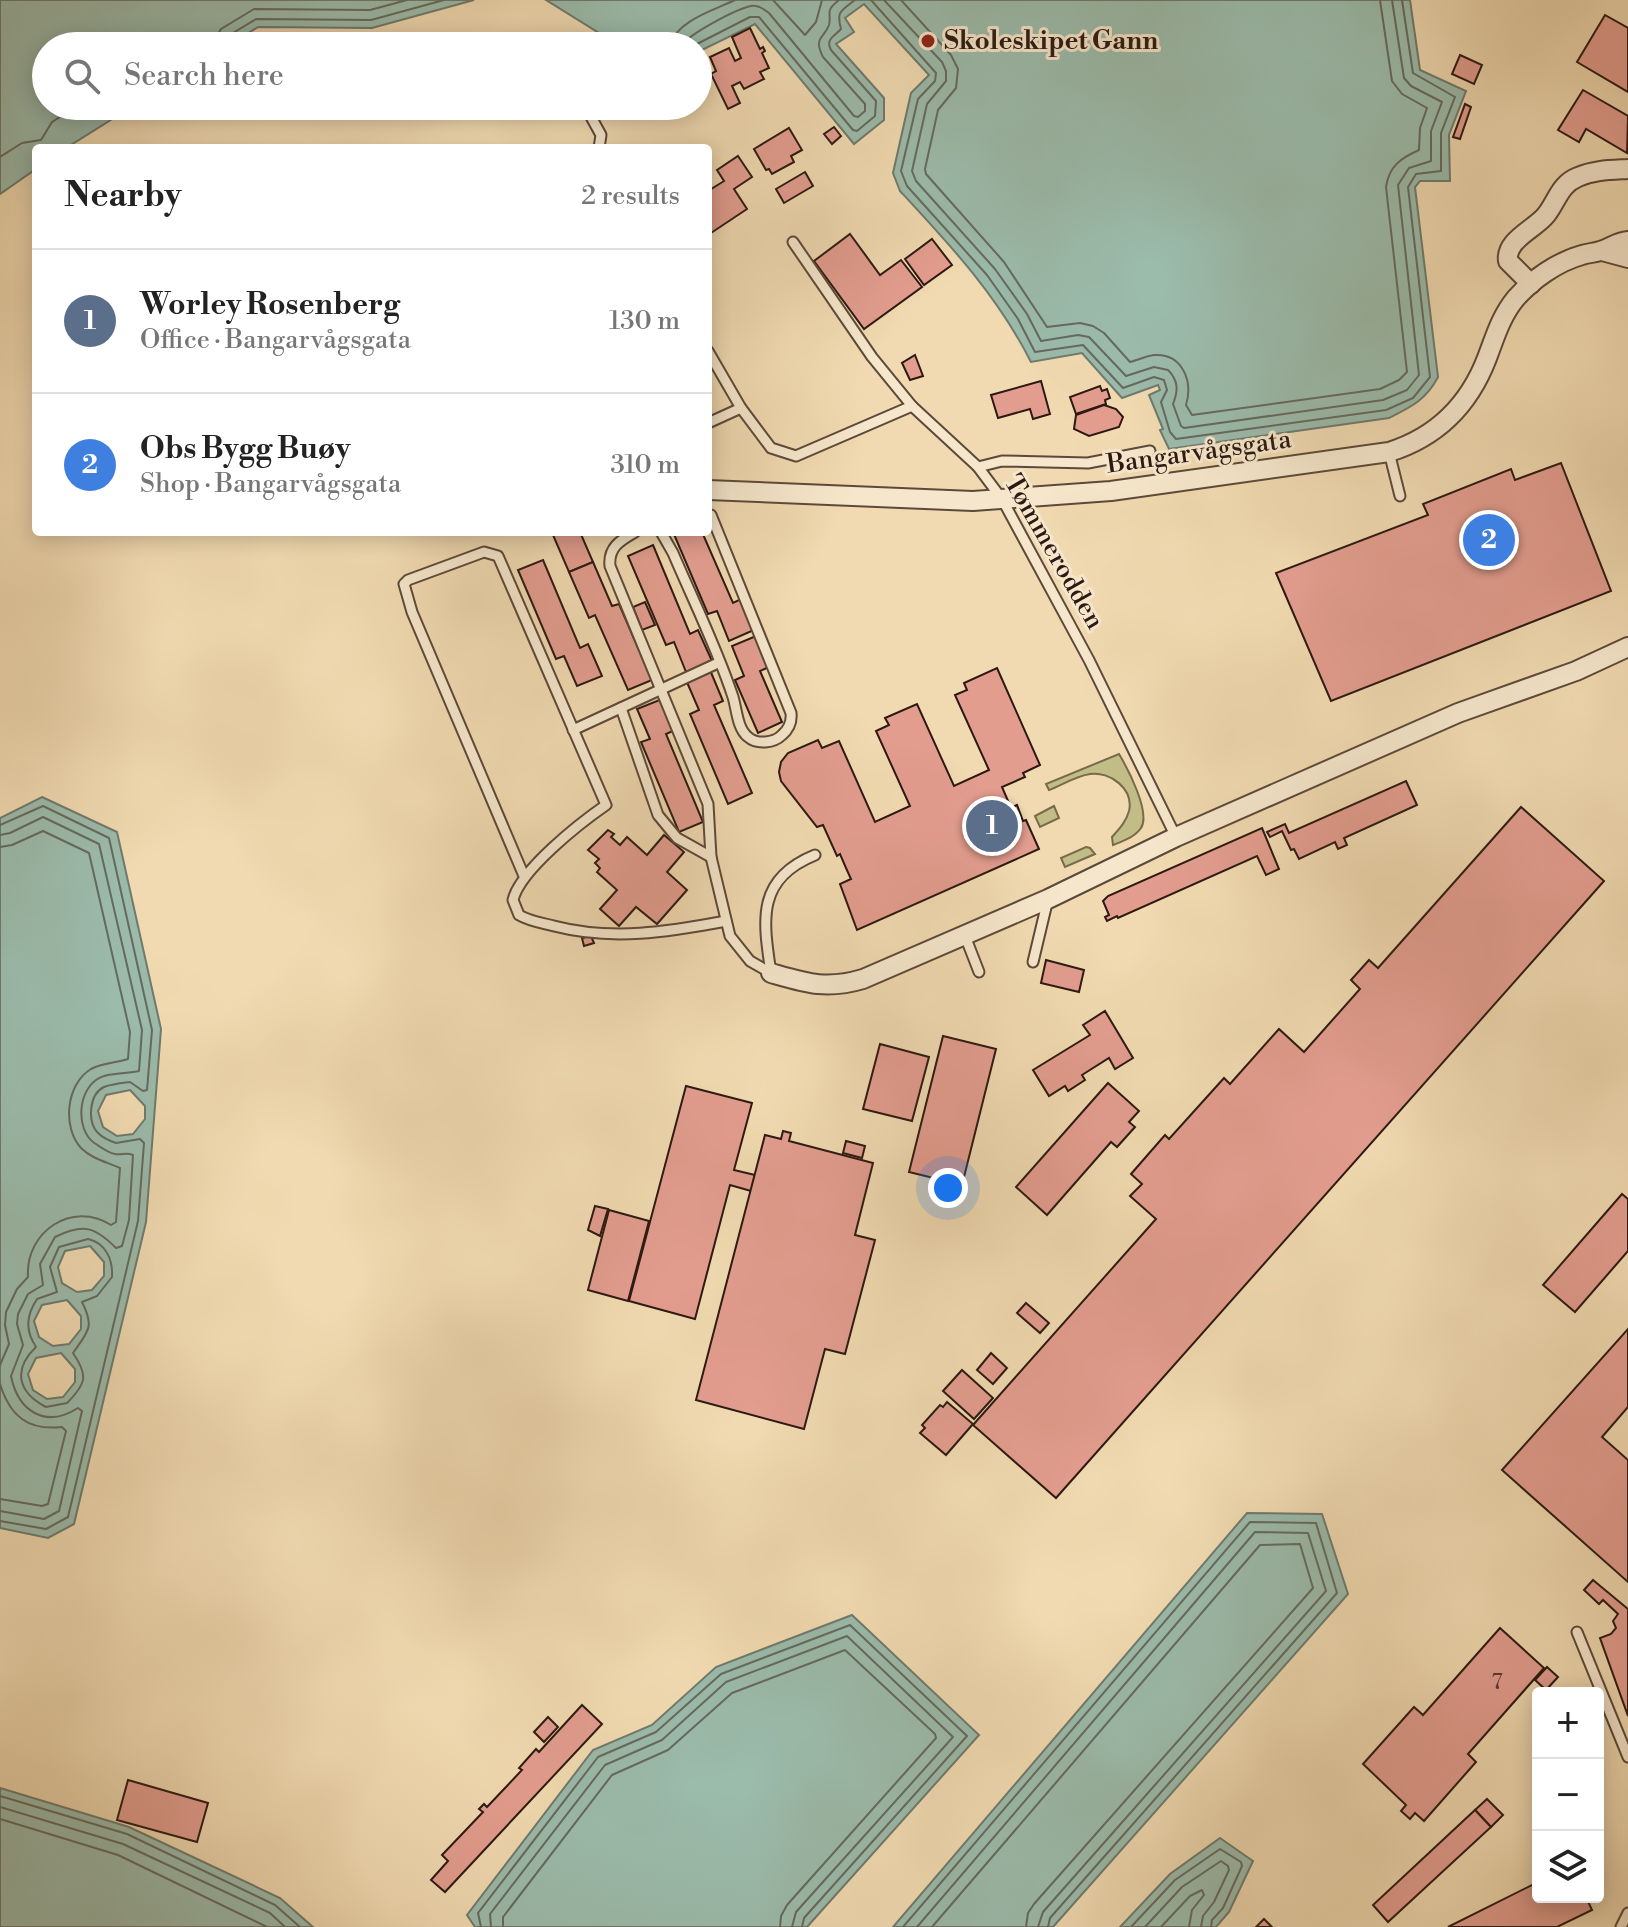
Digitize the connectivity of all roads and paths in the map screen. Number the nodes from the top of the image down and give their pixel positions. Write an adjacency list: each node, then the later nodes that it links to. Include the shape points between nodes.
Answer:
1 (593, 120): 2 (lane)
2 (600, 144)
3 (1628, 169): 8 (street, via 1575,177 1539,223 1511,247 1508,261)
4 (1628, 241): 6 (street, Bangarvågsgata)
5 (793, 242): 10 (lane, Tømmerodden)
6 (1602, 251): 7 (street); 8 (street, Bangarvågsgata, via 1561,264)
7 (1628, 258)
8 (1531, 284): 14 (street, Bangarvågsgata, via 1505,313 1473,388 1454,414 1421,439)
9 (712, 358): 11 (lane)
10 (912, 406): 11 (lane, via 796,456 771,448); 15 (lane, Tømmerodden)
11 (741, 408): 12 (lane)
12 (712, 421)
13 (1150, 451): 15 (lane, via 1088,463 1002,461)
14 (1389, 452): 17 (lane); 18 (street, Bangarvågsgata, via 1111,491)
15 (978, 467): 18 (lane, Tømmerodden)
16 (712, 490): 18 (street, Bangarvågsgata, via 956,502)
17 (1400, 496)
18 (1002, 499): 27 (lane, Tømmerodden)
19 (712, 517): 23 (lane, via 791,713 783,735 761,743 745,736)
20 (629, 536): 24 (lane, via 616,544 610,566)
21 (663, 536): 23 (lane)
22 (1628, 647): 27 (street, via 1458,713)
23 (718, 663): 24 (lane)
24 (661, 688): 25 (lane); 29 (lane, via 708,804)
25 (621, 708): 26 (lane); 29 (lane, via 658,815 677,838)
26 (573, 730): 30 (lane, via 606,805); 30 (lane, via 498,556 484,552 404,584)
27 (1176, 837): 31 (street)
28 (815, 855): 36 (lane, via 783,873 772,889 764,928)
29 (711, 857): 32 (lane)
30 (524, 876): 32 (lane, via 513,900 519,915 567,929 657,934)
31 (1048, 899): 33 (street); 34 (lane)
32 (726, 921): 36 (lane, via 744,955)
33 (965, 936): 35 (lane); 36 (street, via 840,986 813,985)
34 (1033, 962)
35 (979, 972)
36 (771, 973)
37 (1577, 1632): 38 (lane)
38 (1628, 1757)
39 (1628, 1913): 40 (lane)
40 (1621, 1927)

